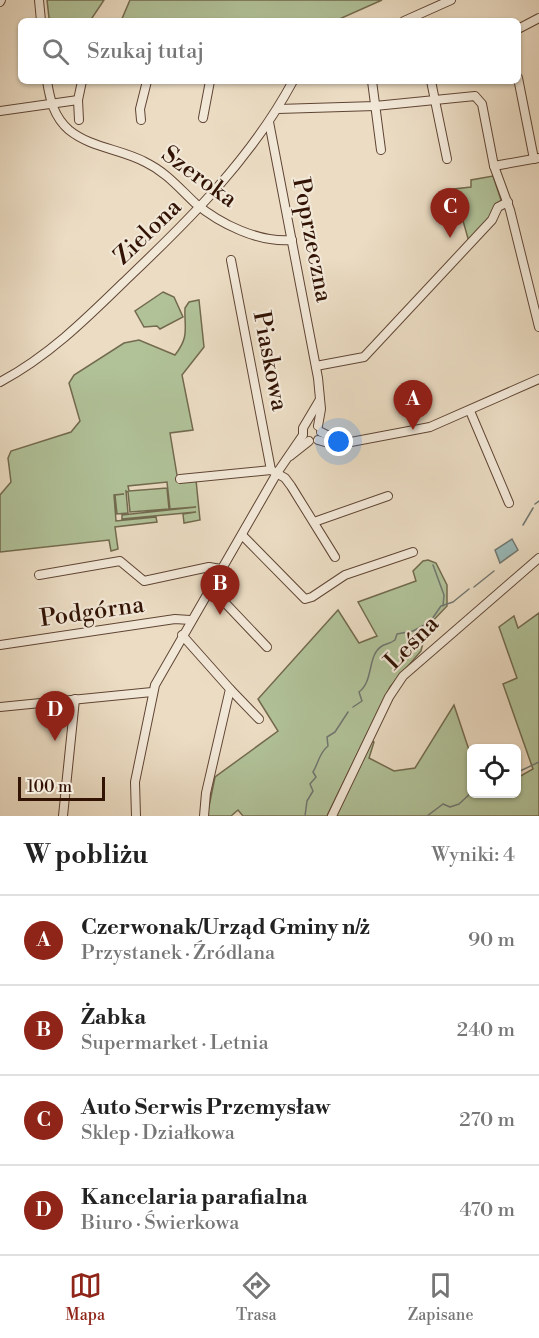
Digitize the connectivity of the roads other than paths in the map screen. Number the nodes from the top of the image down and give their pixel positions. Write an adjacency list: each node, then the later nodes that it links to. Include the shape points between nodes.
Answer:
1 (39, 0): 3 (street)
2 (451, 0): 4 (street)
3 (41, 18)
4 (411, 18)
5 (539, 18): 6 (street)
6 (521, 27)
7 (48, 84): 17 (street, Szeroka)
8 (81, 84): 15 (street)
9 (147, 84): 23 (street)
10 (209, 84): 21 (street)
11 (291, 84): 19 (street, Zielona)
12 (372, 84): 18 (street)
13 (432, 84): 16 (street)
14 (519, 84): 27 (street)
15 (78, 100): 17 (street); 22 (street)
16 (436, 100): 18 (street); 26 (street); 28 (street, via 478,98)
17 (52, 104): 20 (street); 30 (street, Szeroka, via 60,120 79,137 146,162)
18 (375, 106): 19 (street); 25 (street)
19 (278, 109): 24 (street, Zielona)
20 (0, 111)
21 (203, 118)
22 (79, 120)
23 (141, 120)
24 (269, 122): 30 (street, Zielona); 31 (street, Poprzeczna)
25 (381, 150)
26 (447, 159)
27 (537, 159): 28 (street)
28 (494, 166): 29 (street)
29 (508, 202): 33 (street); 34 (street, via 498,207 492,220 363,357)
30 (202, 207): 31 (street, Szeroka, via 254,237); 36 (street, Zielona, via 73,332)
31 (292, 240): 34 (street, Poprzeczna)
32 (231, 260): 40 (street, Piaskowa)
33 (539, 327)
34 (316, 366): 37 (street, Poprzeczna)
35 (539, 379): 38 (street)
36 (0, 382)
37 (319, 401): 39 (street, Poprzeczna); 39 (street, via 308,424)
38 (470, 411): 39 (street, via 430,427 335,445); 43 (street)
39 (314, 435): 40 (street)
40 (274, 472): 41 (street); 44 (street, via 291,486); 45 (street)
41 (180, 479)
42 (388, 496): 44 (street)
43 (509, 503)
44 (314, 522): 47 (street)
45 (242, 535): 46 (street, via 302,598 312,597 345,575); 49 (street)
46 (412, 552)
47 (335, 557)
48 (539, 558): 64 (street, Leśna, via 403,676)
49 (221, 569): 50 (street, via 209,567 144,580 120,561); 51 (street)
50 (39, 575)
51 (210, 587): 52 (street); 55 (street)
52 (190, 620): 53 (street); 54 (street, Podgórna)
53 (182, 635): 56 (street); 57 (street)
54 (0, 645)
55 (267, 648)
56 (230, 689): 60 (street); 63 (street)
57 (152, 692): 58 (street); 62 (street, via 135,782)
58 (75, 699): 59 (street); 61 (street)
59 (0, 707)
60 (259, 719)
61 (63, 816)
62 (136, 816)
63 (204, 816)
64 (332, 816)

